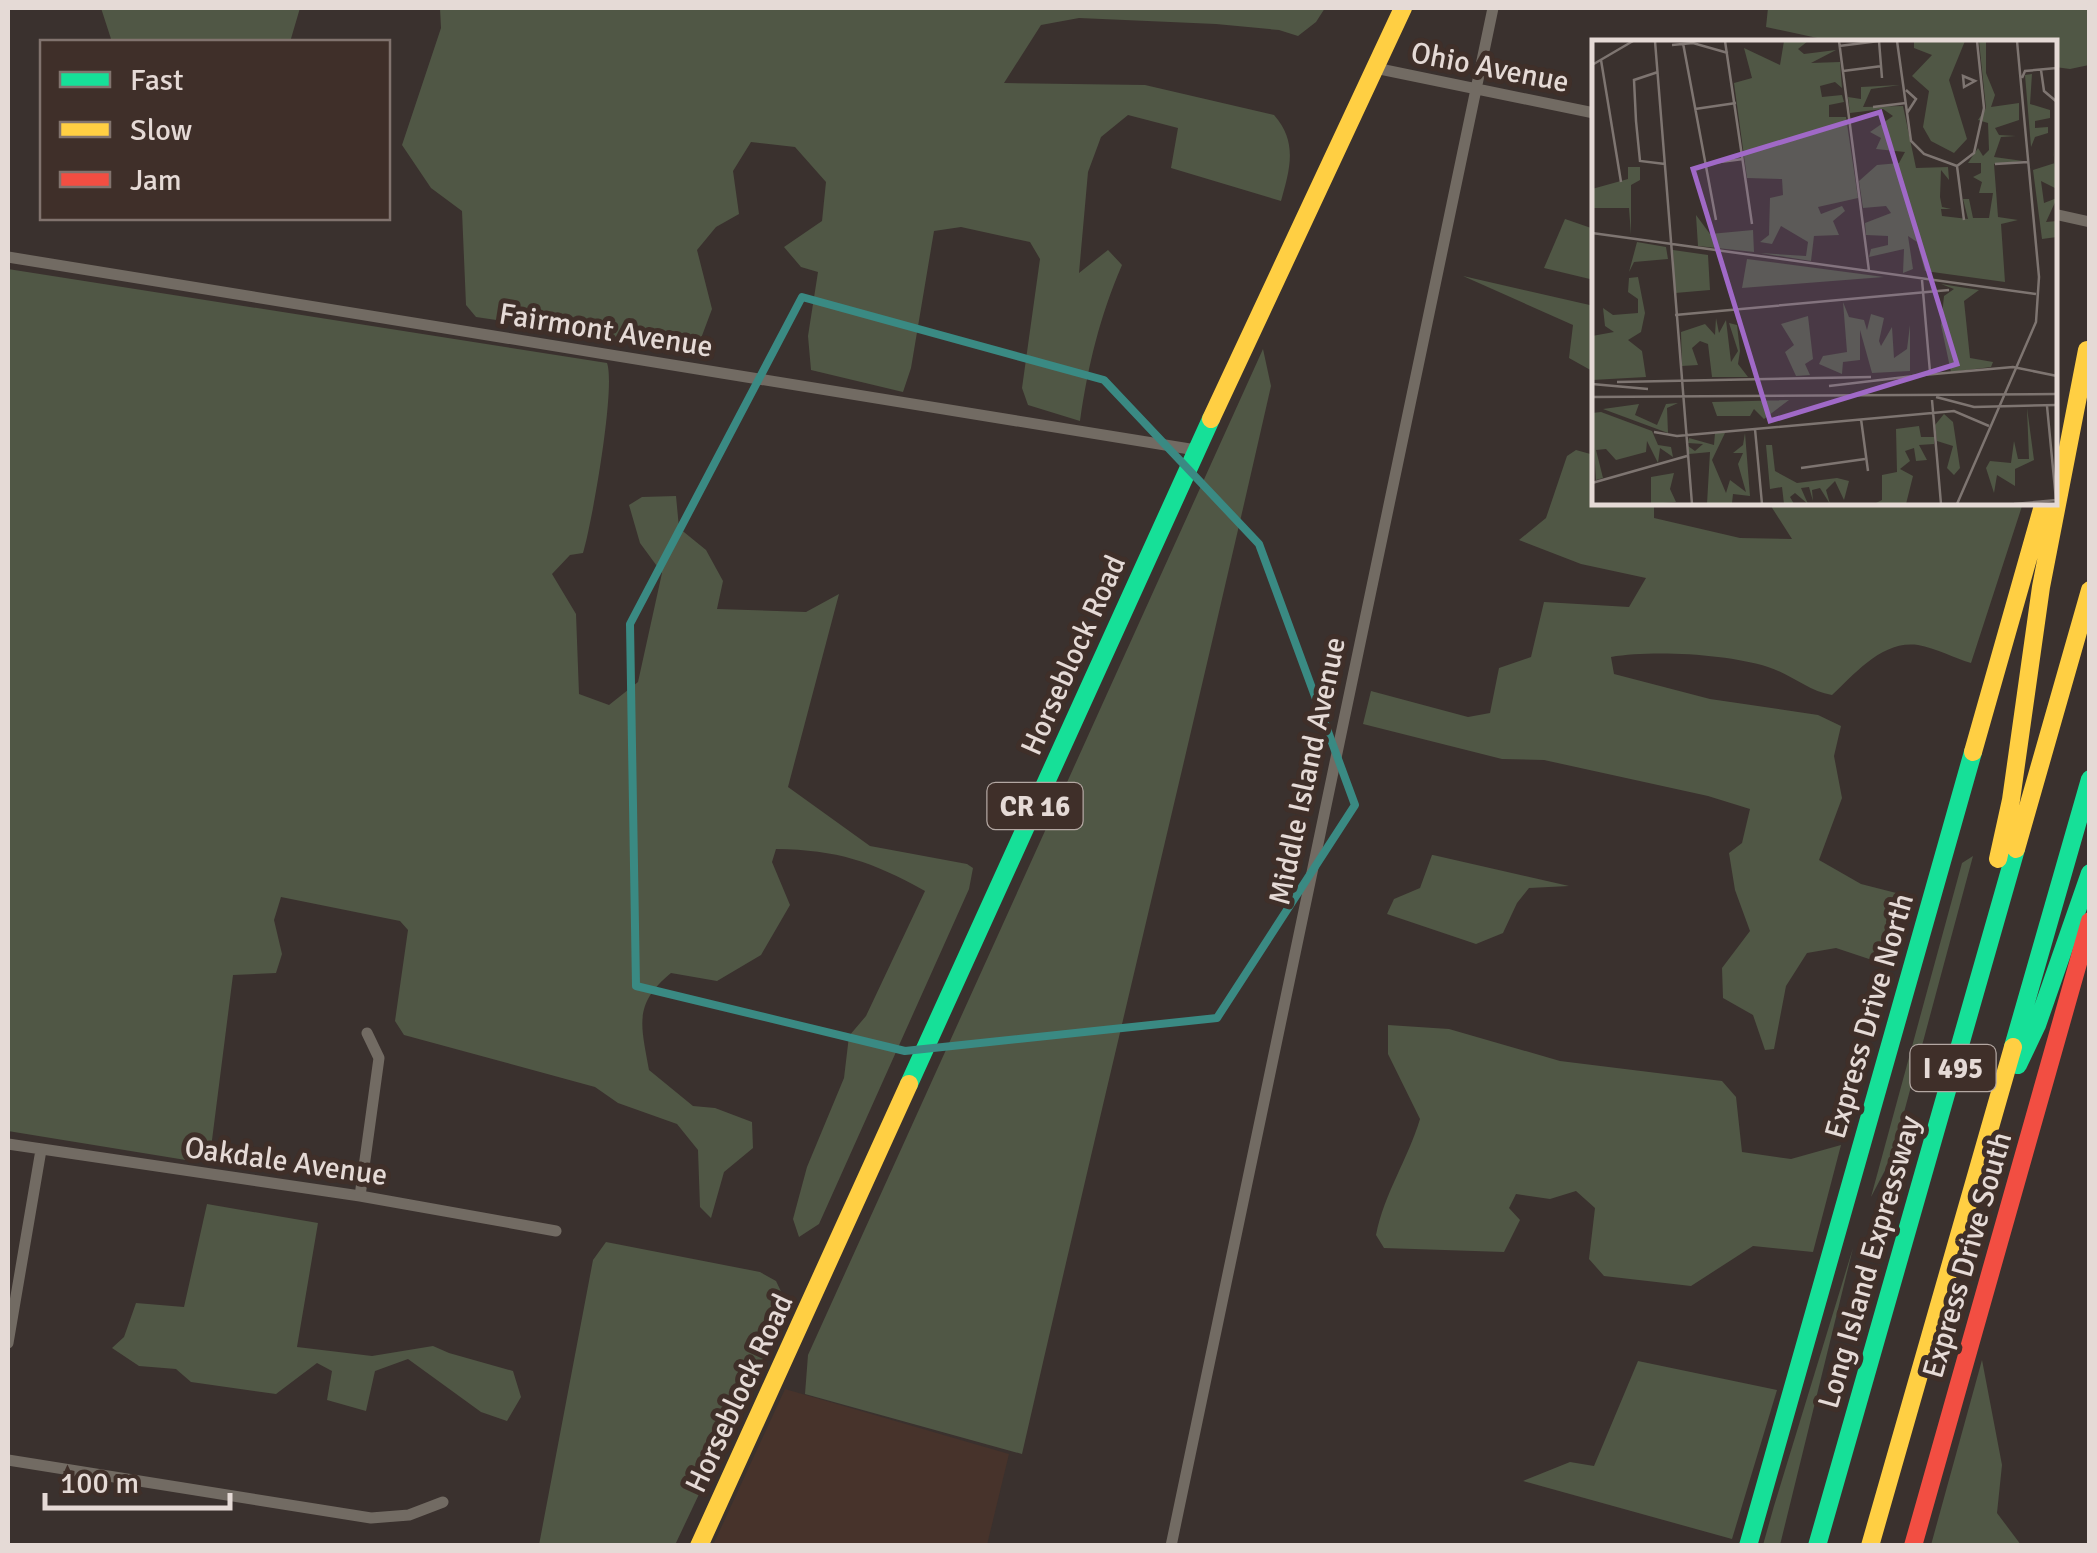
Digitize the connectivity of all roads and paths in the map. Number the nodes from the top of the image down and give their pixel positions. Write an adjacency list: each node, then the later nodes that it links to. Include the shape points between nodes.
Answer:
1 (1403, 8): 3 (main road, Horseblock Road / CR 16)
2 (1493, 8): 4 (street, Middle Island Avenue)
3 (1375, 68): 4 (street, Ohio Avenue); 10 (main road, Horseblock Road / CR 16)
4 (1474, 89): 5 (street, Ohio Avenue); 28 (street, Middle Island Avenue)
5 (1592, 114)
6 (2057, 215): 7 (street)
7 (2090, 222)
8 (8, 257): 10 (street, Fairmont Avenue)
9 (2088, 346): 11 (main road); 17 (main road)
10 (1196, 450): 27 (main road, Horseblock Road / CR 16)
11 (2057, 455)
12 (2043, 505): 29 (main road, Express Drive North)
13 (2090, 590): 17 (main road, Long Island Expressway / I 495)
14 (2090, 778): 19 (main road, I 495)
15 (2090, 873): 19 (main road, via 2037,1025)
16 (2090, 922): 32 (main road, Express Drive South)
17 (1966, 1025): 30 (main road, Long Island Expressway / I 495)
18 (367, 1033): 22 (street, via 379,1058)
19 (1989, 1127): 31 (main road, I 495)
20 (8, 1144): 21 (street, Oakdale Avenue)
21 (41, 1150): 22 (street, Oakdale Avenue); 24 (street)
22 (360, 1196): 23 (street, Oakdale Avenue)
23 (556, 1231)
24 (8, 1343)
25 (8, 1460): 26 (street, via 371,1518 410,1516)
26 (443, 1502)
27 (699, 1546)
28 (1171, 1546)
29 (1748, 1546)
30 (1817, 1546)
31 (1870, 1546)
32 (1914, 1546)

